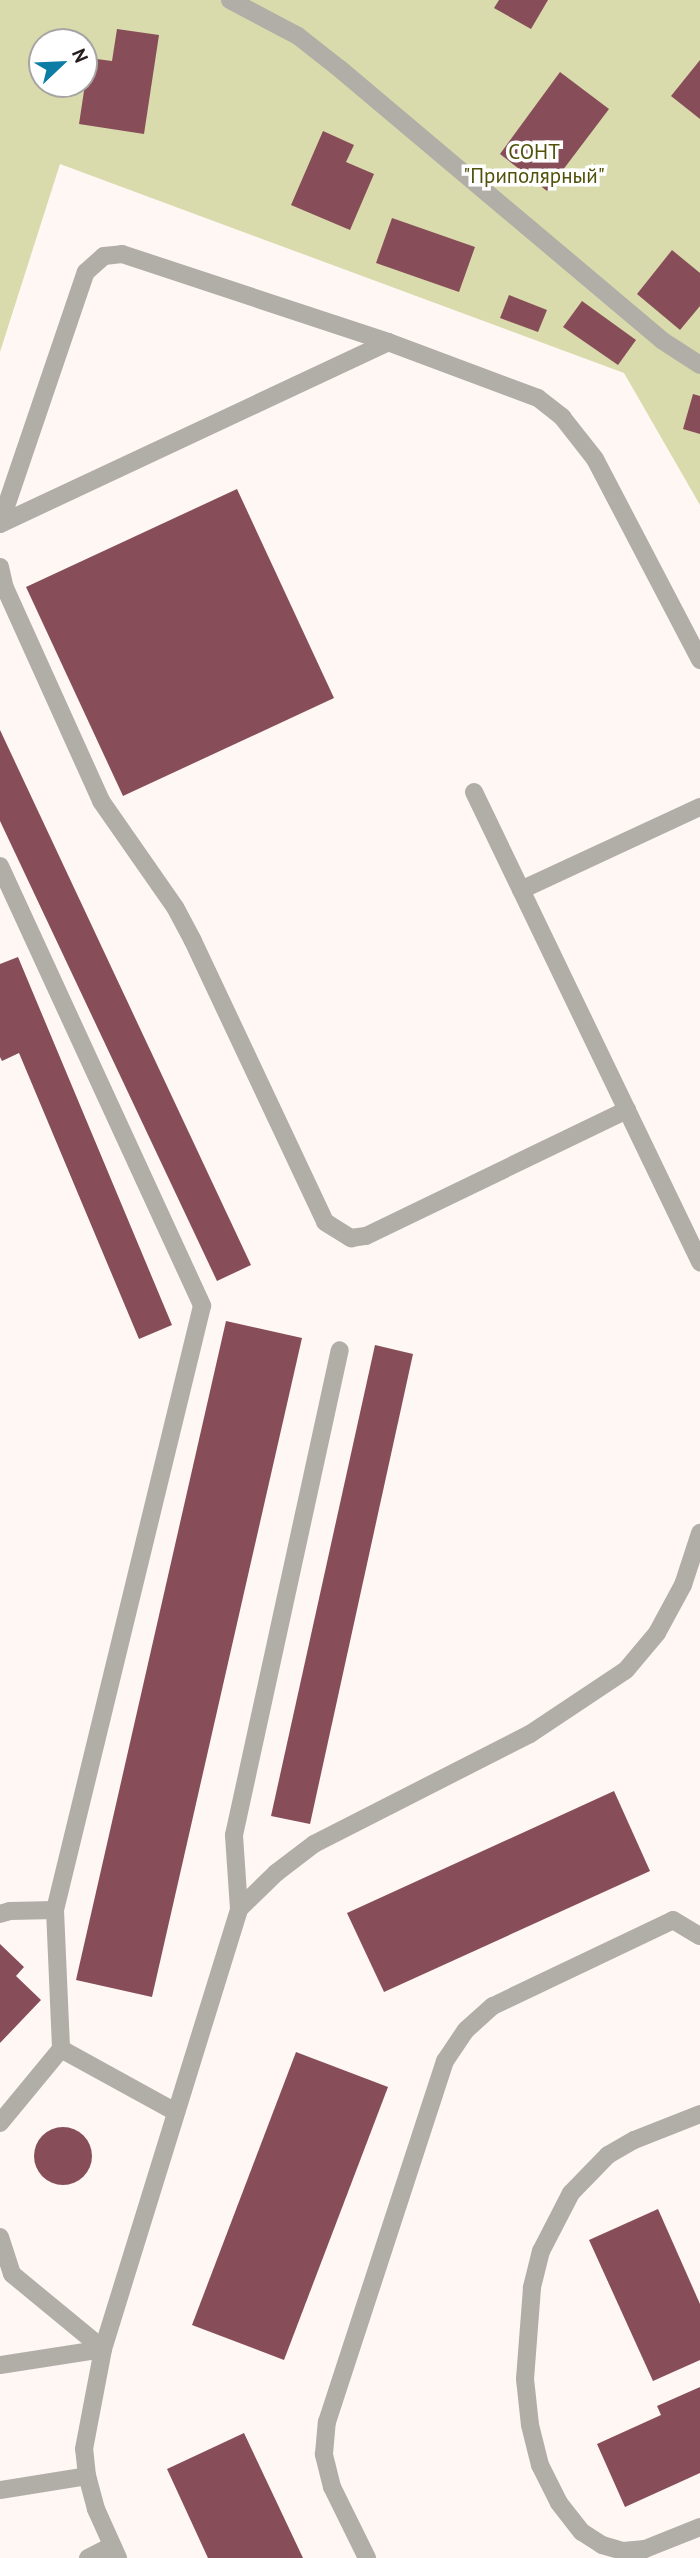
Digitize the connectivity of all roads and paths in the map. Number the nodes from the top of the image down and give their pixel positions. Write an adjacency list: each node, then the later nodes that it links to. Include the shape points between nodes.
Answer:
1 (230, 0): 3 (lane, via 298,36 663,341)
2 (388, 342): 4 (lane); 4 (lane, via 122,254 104,256 86,272); 6 (lane, via 538,398 562,416 595,459)
3 (700, 365)
4 (0, 524)
5 (0, 567): 11 (lane, via 5,588 101,801 175,907 325,1222 351,1238 366,1236)
6 (700, 660)
7 (474, 792): 10 (lane)
8 (700, 807): 10 (lane)
9 (0, 866): 16 (lane, via 202,1306)
10 (522, 890): 11 (lane)
11 (627, 1110): 12 (lane)
12 (700, 1262)
13 (340, 1350): 15 (lane, via 234,1835)
14 (700, 1533): 15 (lane, via 683,1585 657,1633 626,1670 530,1734 314,1844)
15 (239, 1909): 20 (lane)
16 (55, 1910): 17 (lane); 19 (lane)
17 (0, 1914)
18 (700, 1936): 32 (lane, via 673,1920 505,2000 466,2030 445,2061 327,2422 324,2454 332,2487)
19 (61, 2049): 20 (lane); 22 (lane)
20 (174, 2111): 25 (lane)
21 (700, 2113): 29 (lane, via 608,2155 571,2193 541,2252 532,2288 525,2379 540,2465 559,2503 582,2532 602,2545 623,2550 645,2549)
22 (0, 2123)
23 (0, 2237): 24 (lane)
24 (6, 2275): 25 (lane)
25 (103, 2349): 26 (lane); 27 (lane, via 84,2449)
26 (0, 2365)
27 (87, 2476): 28 (lane); 30 (lane)
28 (0, 2490)
29 (700, 2527)
30 (115, 2552): 31 (lane)
31 (88, 2558)
32 (366, 2558)

